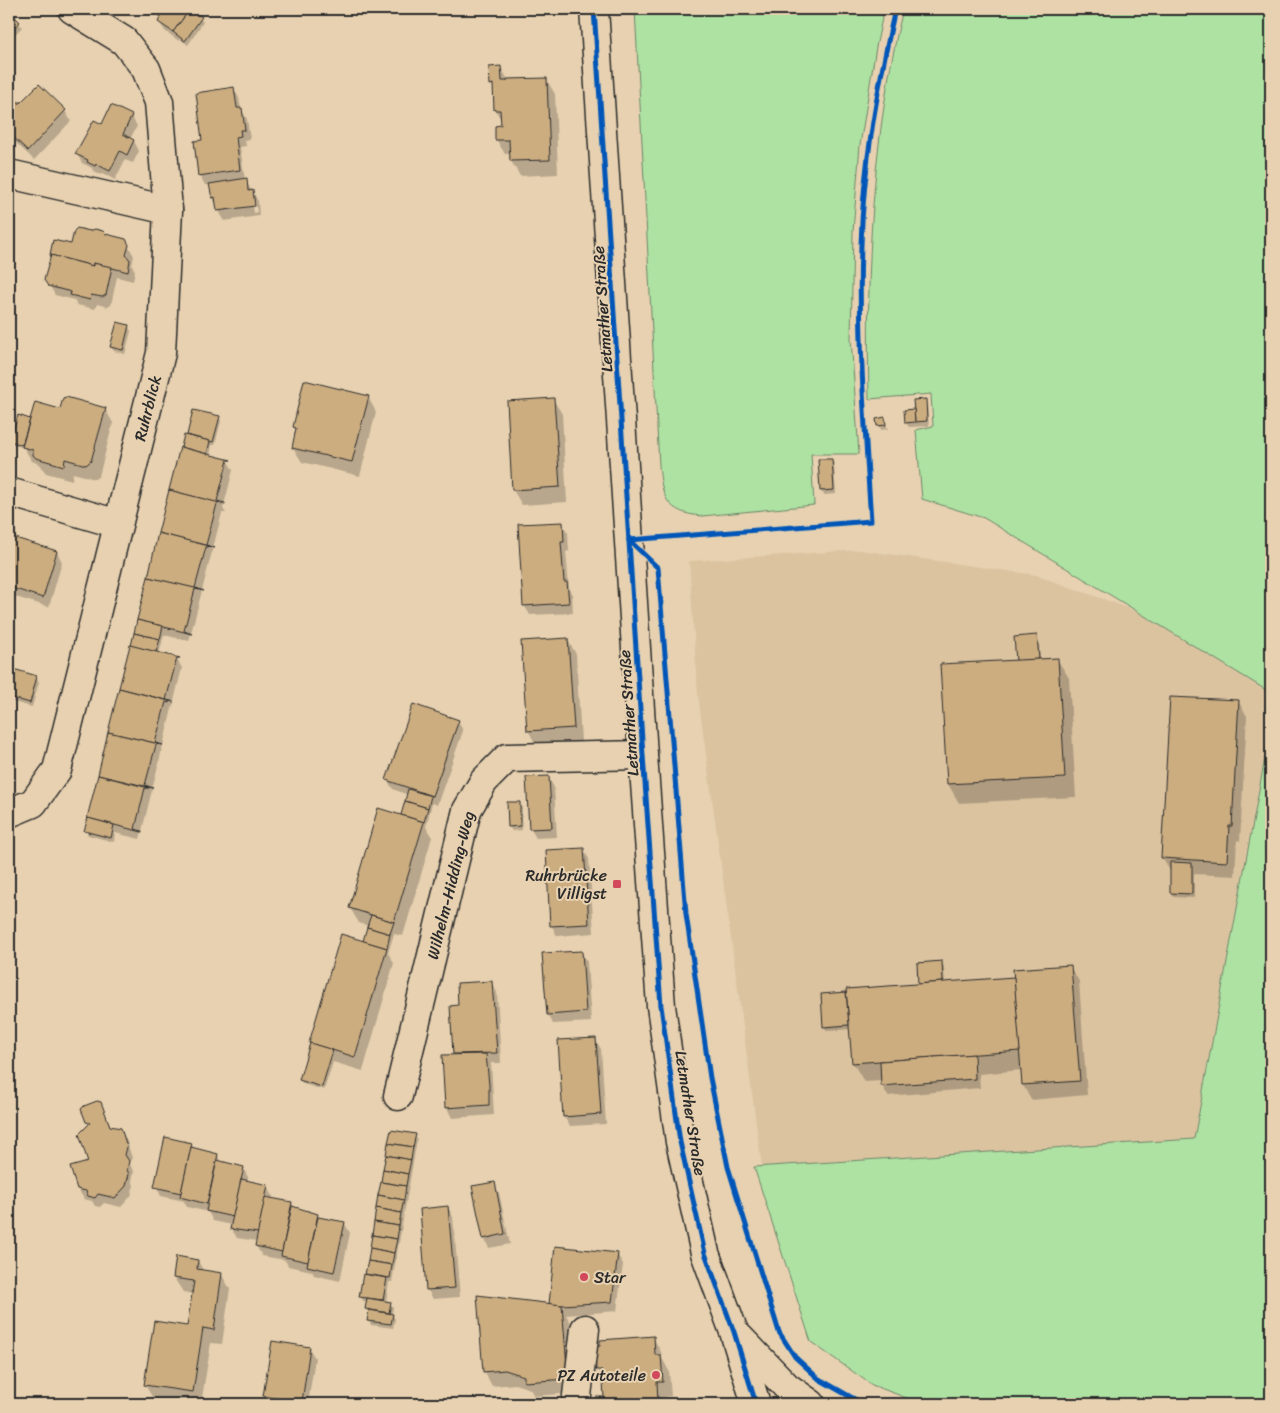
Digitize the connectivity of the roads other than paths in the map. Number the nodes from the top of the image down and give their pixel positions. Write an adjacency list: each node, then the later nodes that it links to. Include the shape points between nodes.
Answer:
1 (72, 9): 4 (street, Ruhrblick, via 124,40 146,69 159,102)
2 (594, 9): 7 (street, Letmather Straße)
3 (9, 174): 4 (street)
4 (168, 210): 6 (street, Ruhrblick, via 161,353)
5 (9, 492): 6 (street)
6 (118, 524): 8 (street, Ruhrblick, via 58,770 33,803)
7 (643, 755): 9 (street, Wilhelm-Hidding-Weg, via 507,758 484,781 468,810); 11 (street, Letmather Straße, via 661,1006 680,1142 705,1253)
8 (9, 813)
9 (398, 1096)
10 (585, 1329): 12 (street)
11 (734, 1332): 13 (street, Letmather Straße); 14 (street, via 787,1387)
12 (576, 1404)
13 (756, 1404)
14 (810, 1404)

